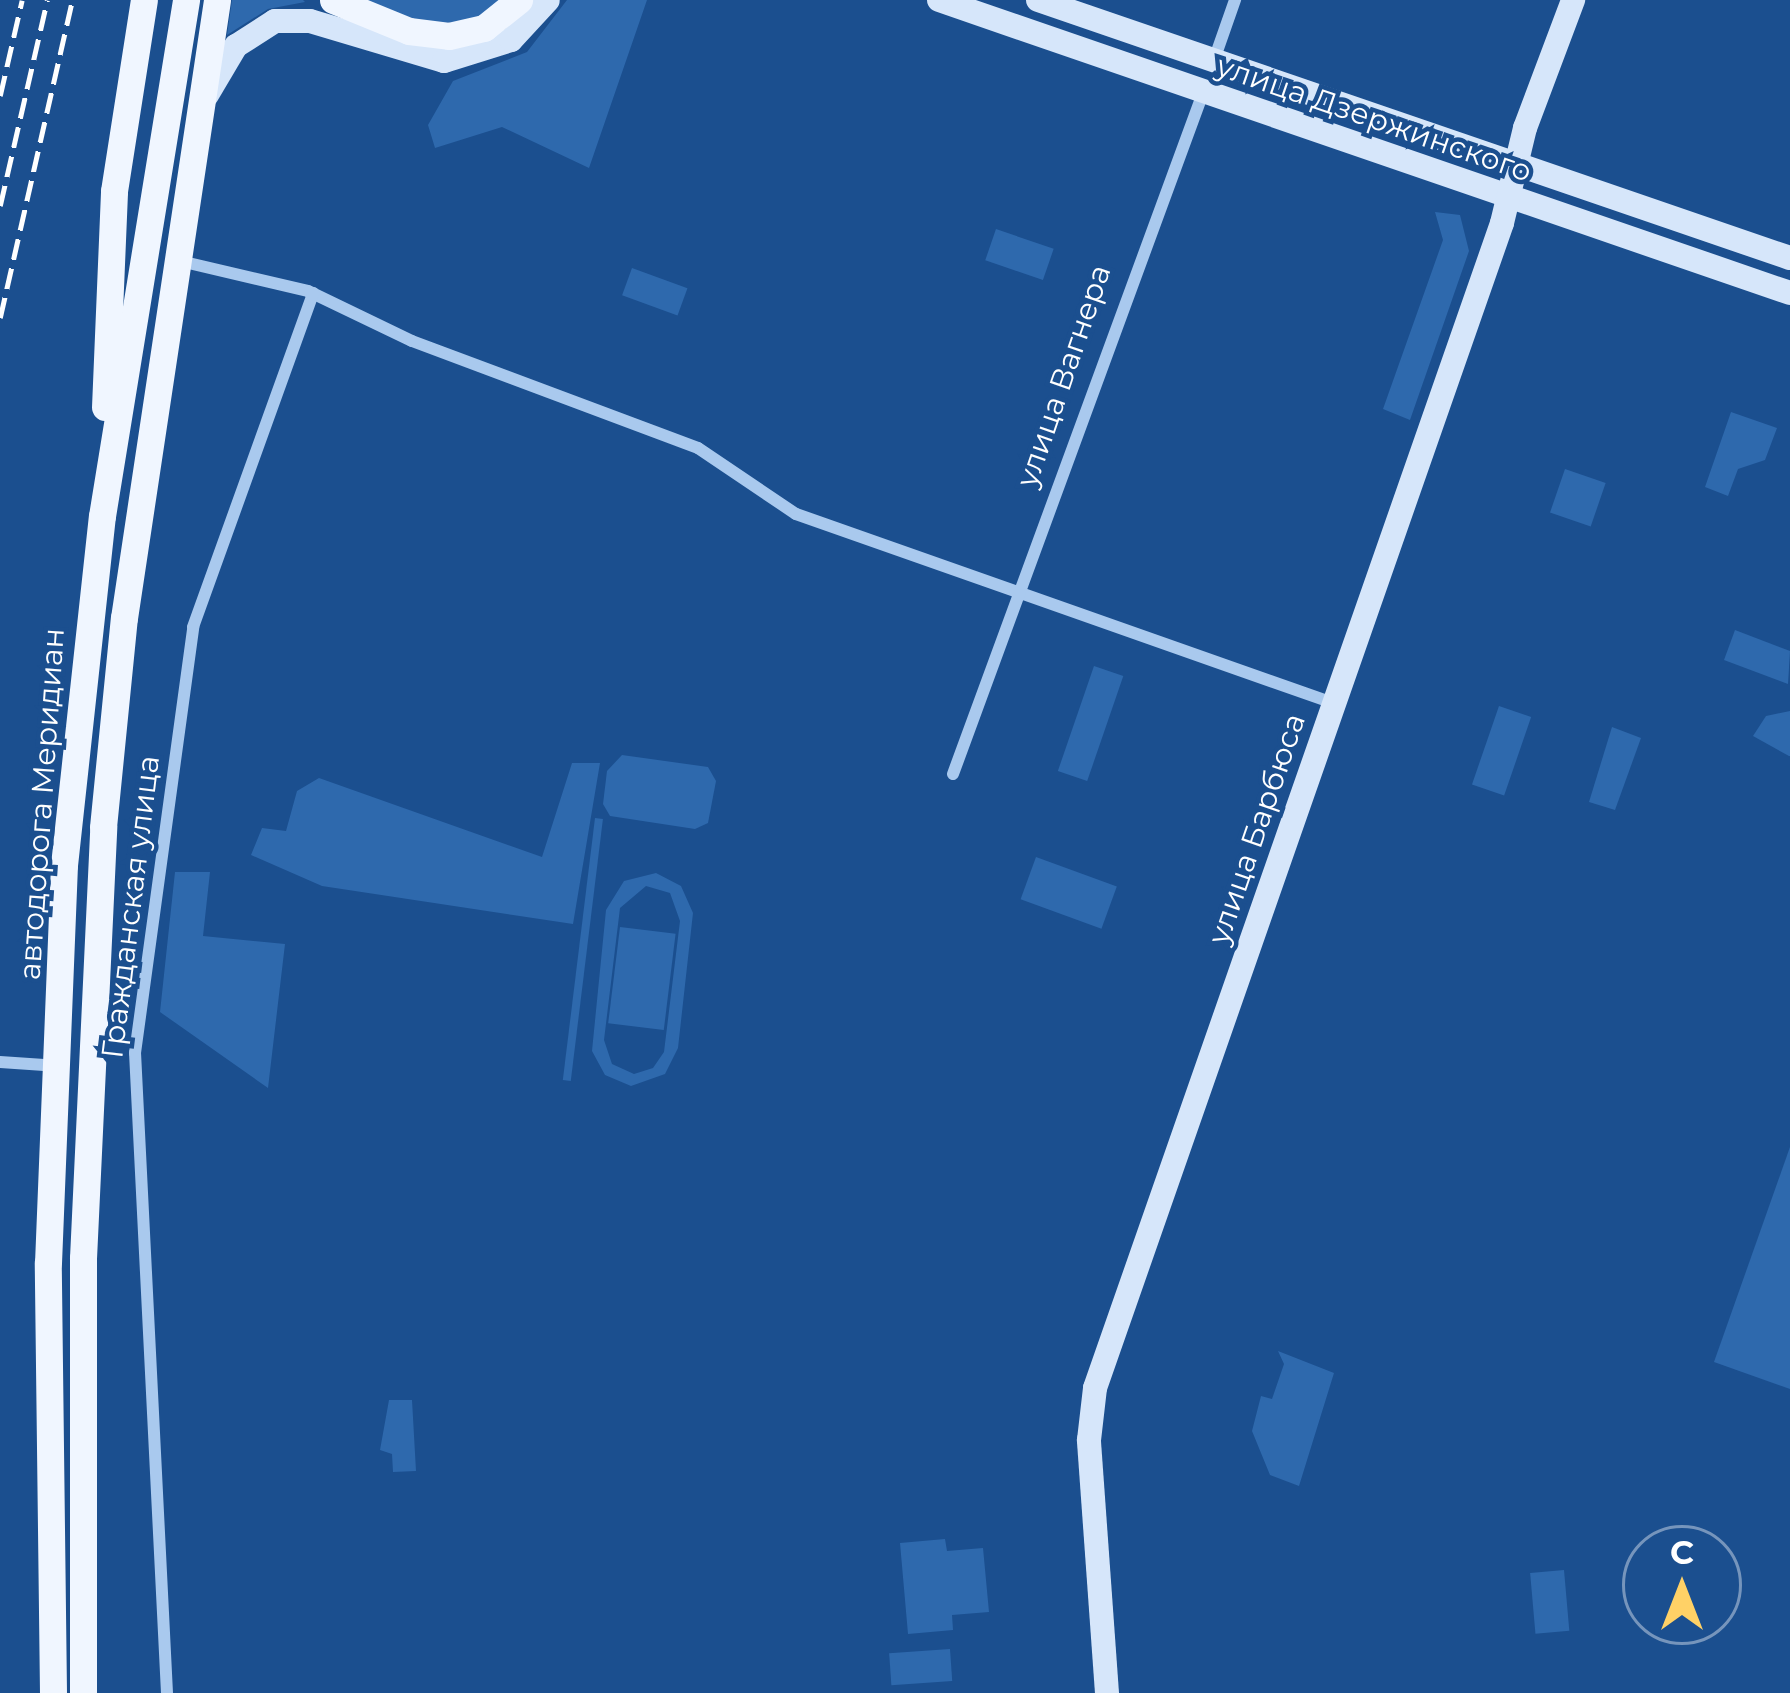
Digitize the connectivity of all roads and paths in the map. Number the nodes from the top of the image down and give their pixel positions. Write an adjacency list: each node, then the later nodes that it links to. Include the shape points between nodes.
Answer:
1 (144, 0): 20 (main road, via 124,98 110,256)
2 (186, 0): 20 (main road, автодорога Меридиан)
3 (217, 0): 13 (main road, автодорога Меридиан)
4 (333, 0): 5 (main road, via 410,31 449,37 484,28)
5 (519, 0)
6 (548, 0): 13 (main road, via 495,49 444,61 310,21 266,24 229,54)
7 (939, 0): 12 (main road, улица Дзержинского)
8 (1038, 0): 11 (main road, улица Дзержинского)
9 (1235, 0): 11 (street, улица Вагнера)
10 (1573, 0): 14 (main road, улица Барбюса)
11 (1214, 62): 12 (main road, улица Вагнера); 14 (main road, улица Дзержинского)
12 (1203, 93): 15 (main road, улица Дзержинского); 21 (street, улица Вагнера)
13 (201, 108): 17 (main road, автодорога Меридиан)
14 (1516, 163): 15 (main road, улица Барбюса); 16 (main road, улица Дзержинского)
15 (1511, 196): 19 (main road, улица Дзержинского); 22 (main road, улица Барбюса)
16 (1790, 258)
17 (177, 260): 18 (street); 27 (main road, автодорога Меридиан, via 124,617 103,827 82,1258)
18 (313, 293): 21 (street, via 412,340 698,448 796,514); 28 (street, Гражданская улица, via 194,628 135,1053)
19 (1790, 293)
20 (102, 516): 25 (main road, автодорога Меридиан, via 64,865)
21 (1018, 595): 22 (street); 23 (street, улица Вагнера)
22 (1333, 703): 29 (main road, улица Барбюса, via 1090,1409)
23 (953, 773)
24 (0, 1062): 25 (street)
25 (59, 1066): 26 (main road, автодорога Меридиан, via 48,1264)
26 (53, 1693)
27 (83, 1693)
28 (167, 1693)
29 (1107, 1693)

